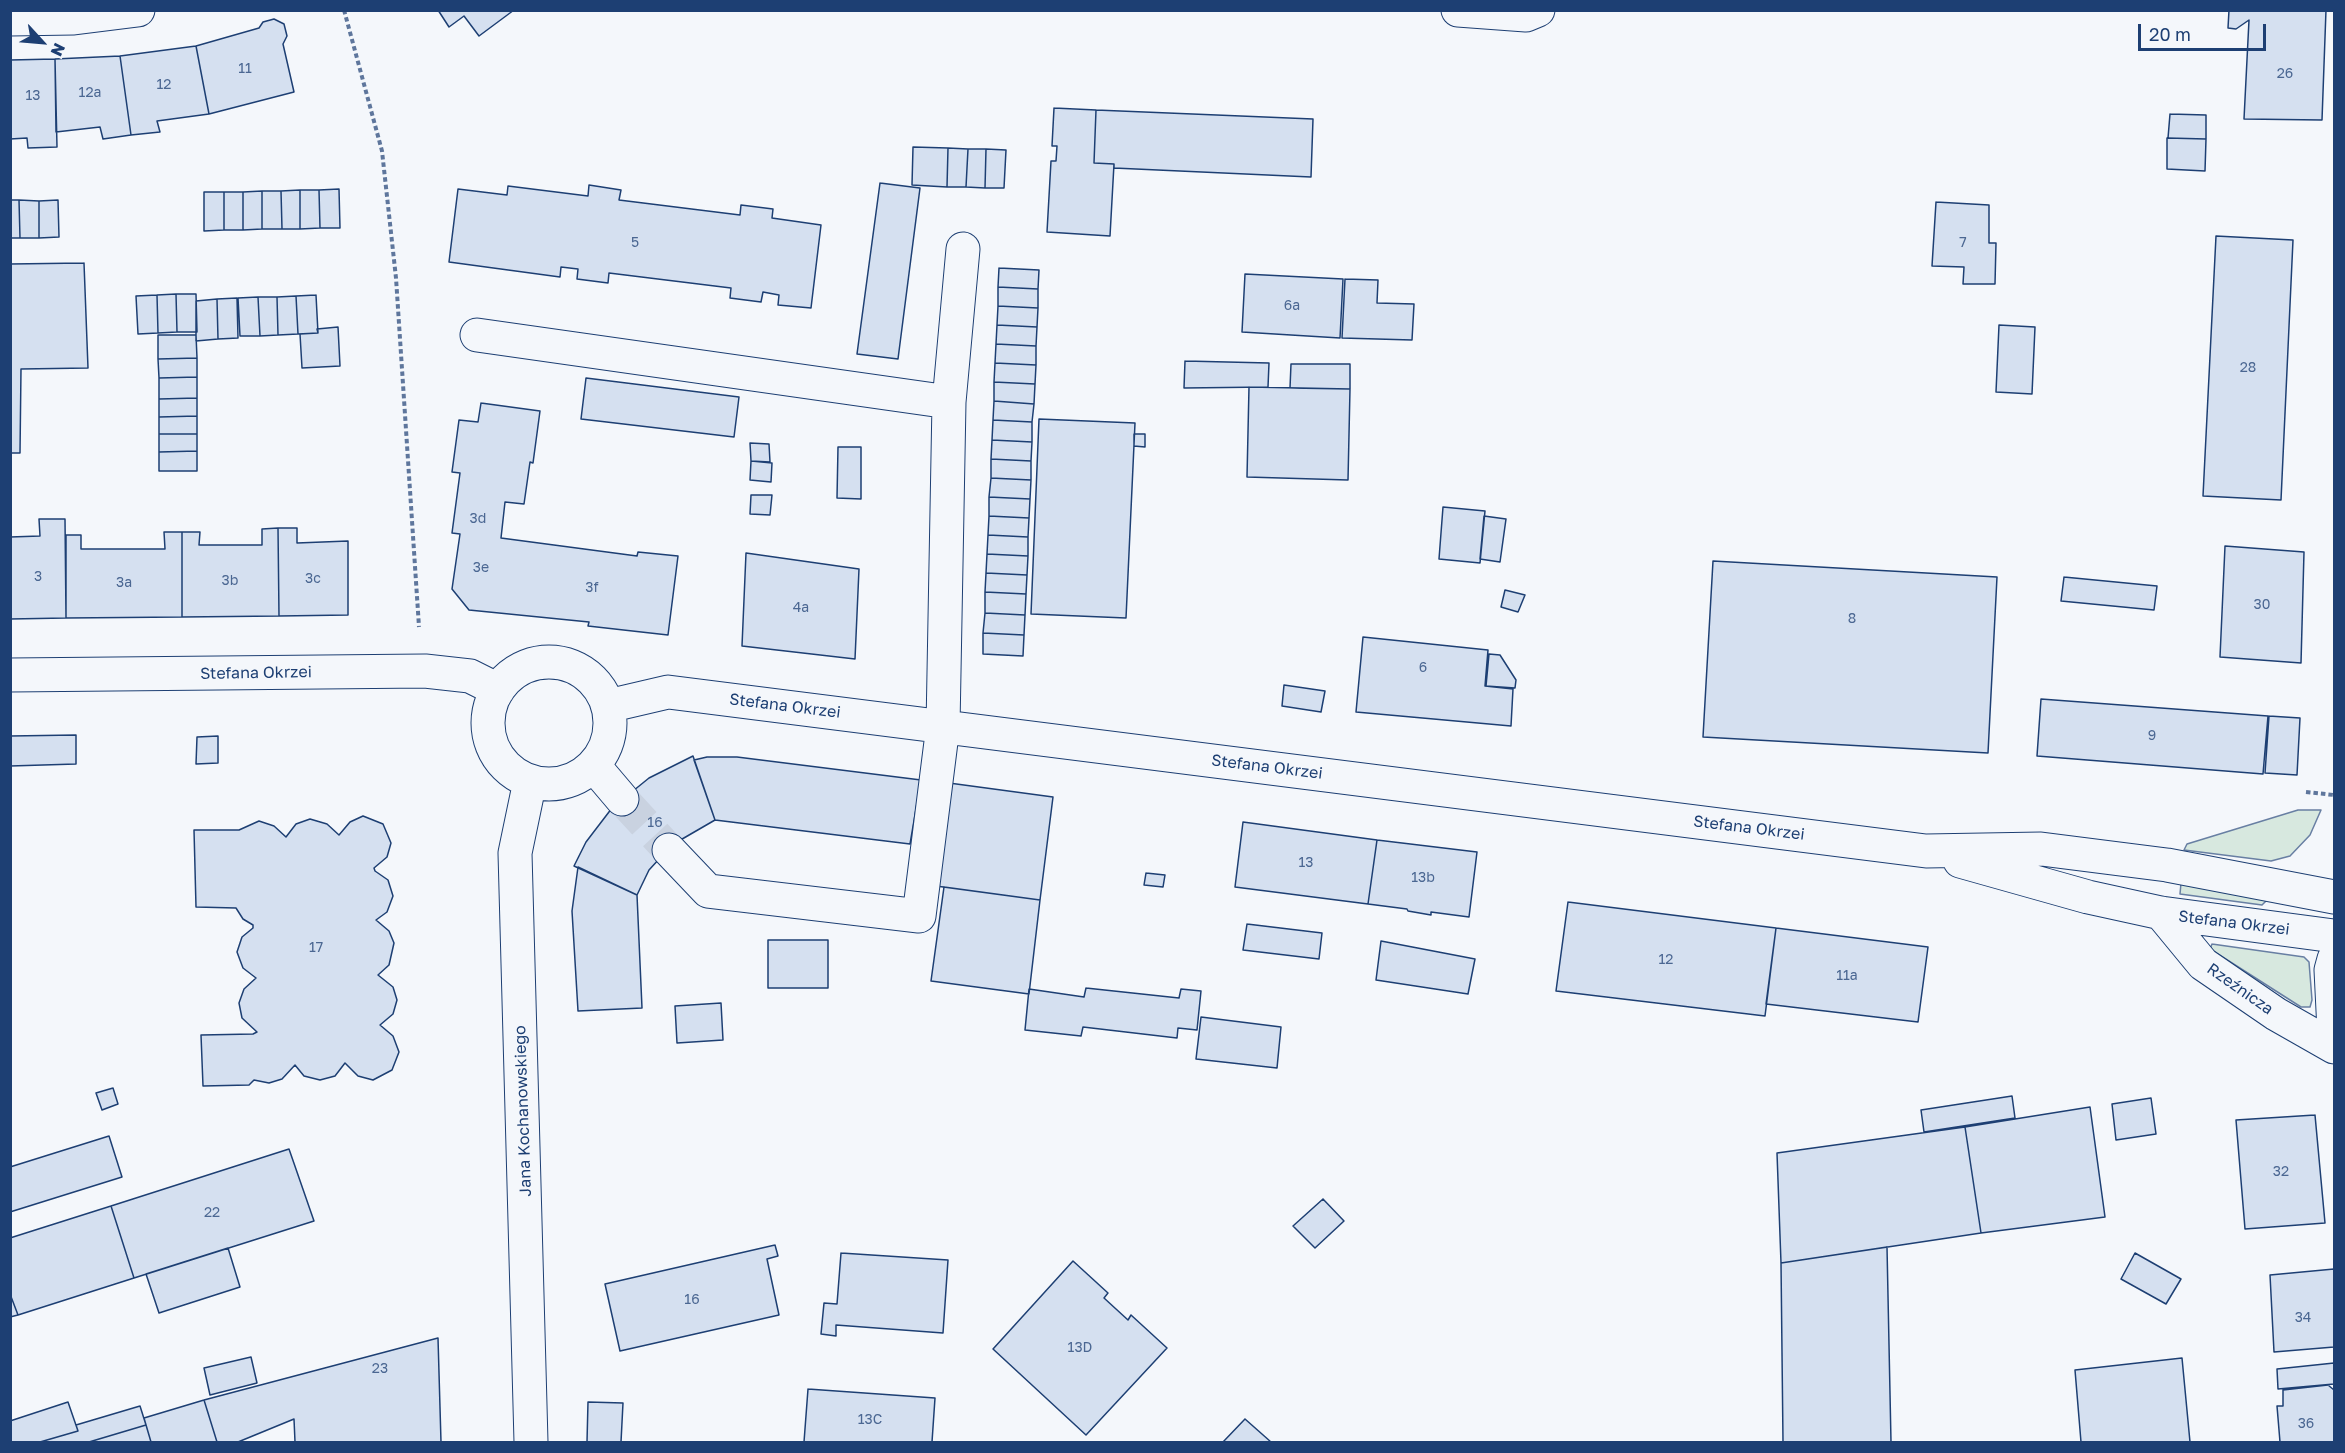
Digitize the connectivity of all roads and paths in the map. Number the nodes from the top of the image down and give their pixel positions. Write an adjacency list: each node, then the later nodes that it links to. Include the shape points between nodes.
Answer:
1 (138, 10): 5 (street, via 74,18)
2 (344, 10): 9 (path, via 382,151 396,278)
3 (1458, 10): 4 (street, via 1526,15)
4 (1538, 10)
5 (10, 19)
6 (963, 249): 8 (street)
7 (477, 335): 8 (street)
8 (949, 402): 13 (street)
9 (418, 627)
10 (10, 675): 11 (street, Stefana Okrzei, via 425,671 470,676)
11 (498, 690): 12 (street, via 518,671 544,662 572,666 595,682); 15 (street, via 489,711 489,733 496,754 510,771)
12 (608, 706): 13 (street, Stefana Okrzei, via 668,692); 14 (street, via 606,748)
13 (943, 726): 19 (street, via 919,916 708,891); 20 (street, Stefana Okrzei)
14 (594, 766): 15 (street, via 564,783); 18 (street)
15 (530, 781): 27 (street, Jana Kochanowskiego, via 515,853)
16 (2306, 792): 17 (path)
17 (2334, 795)
18 (622, 799)
19 (669, 850)
20 (1926, 851): 21 (street, Stefana Okrzei, via 2041,849 2167,865); 22 (street, Stefana Okrzei, via 2088,897)
21 (2334, 897)
22 (2161, 913): 23 (street, Stefana Okrzei); 26 (street, Rzeźnicza, via 2203,964 2276,1014)
23 (2334, 936)
24 (2334, 959): 25 (street)
25 (2334, 1031)
26 (2334, 1047)
27 (531, 1443)

